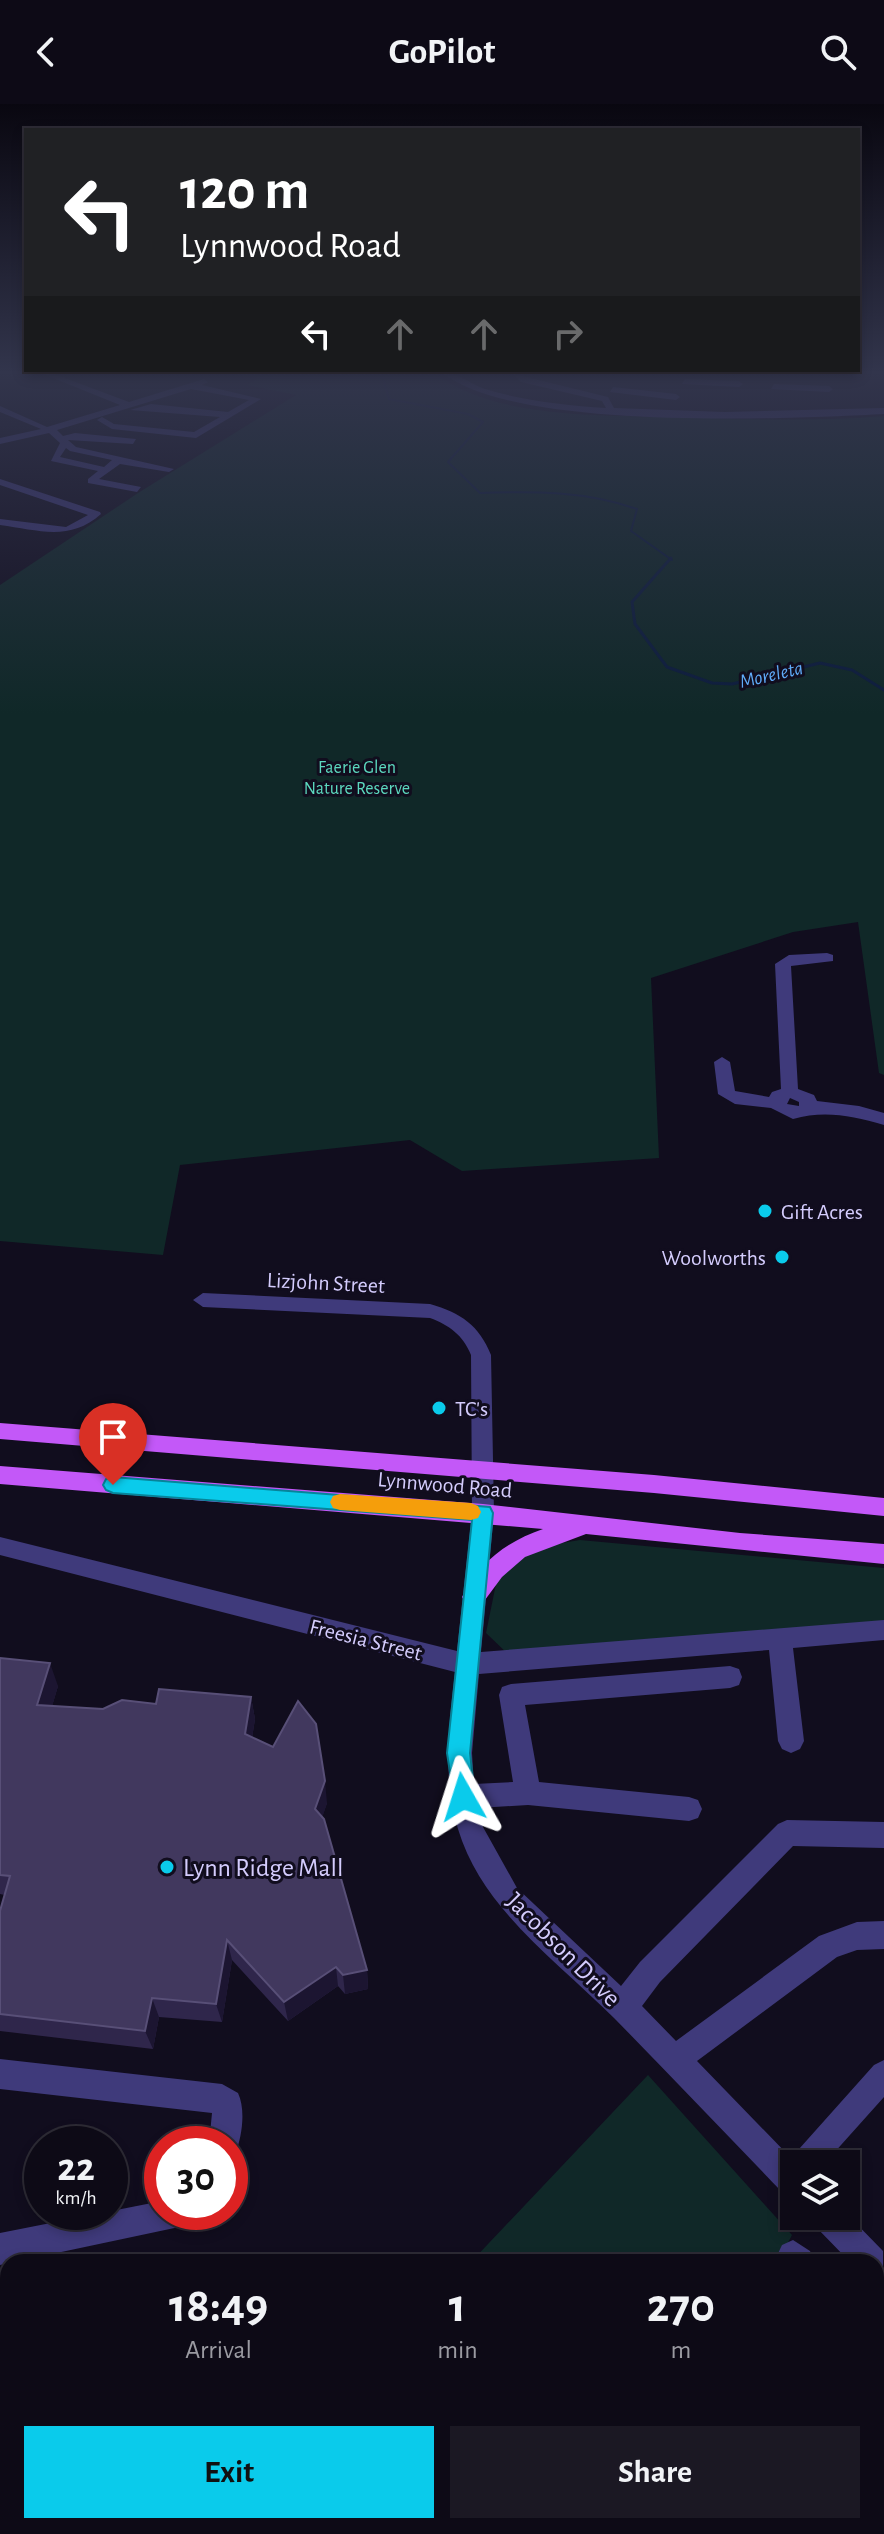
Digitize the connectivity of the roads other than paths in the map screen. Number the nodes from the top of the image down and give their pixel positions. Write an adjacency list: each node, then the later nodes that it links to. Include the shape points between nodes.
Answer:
1 (16, 487): 4 (street, via 96,514 66,530)
2 (128, 487): 3 (street)
3 (137, 489)
4 (0, 522)
5 (827, 958): 7 (street, via 783,964)
6 (722, 1062): 7 (street, via 727,1094 741,1100)
7 (784, 1097): 8 (street, via 805,1096 809,1106)
8 (884, 1119)
9 (203, 1300): 11 (street, Lizjohn Street, via 430,1311 461,1323 481,1355)
10 (0, 1431): 11 (main road, Lynnwood Road)
11 (485, 1472): 13 (main road, Lynnwood Road); 14 (street, Jacobson Drive)
12 (0, 1475): 14 (main road, Lynnwood Road)
13 (884, 1507)
14 (483, 1513): 15 (main road, Lynnwood Road); 18 (street, Jacobson Drive)
15 (605, 1526): 17 (main road, Lynnwood Road); 18 (main road, via 554,1534 522,1547 495,1567)
16 (0, 1546): 21 (street, Freesia Street)
17 (884, 1554)
18 (474, 1597): 21 (street, Jacobson Drive)
19 (884, 1630): 20 (street, Freesia Street)
20 (780, 1638): 21 (street, Freesia Street); 23 (street)
21 (466, 1664): 25 (street, Jacobson Drive, via 459,1753)
22 (730, 1677): 24 (street, via 511,1695)
23 (791, 1741)
24 (528, 1793): 25 (street); 26 (street)
25 (463, 1797): 29 (street, Jacobson Drive, via 471,1830 507,1897)
26 (689, 1809)
27 (884, 1835): 29 (street, via 787,1833 650,1972)
28 (884, 1935): 30 (street, via 857,1936 829,1946)
29 (623, 2007): 30 (street, Jacobson Drive)
30 (673, 2061): 35 (street, Jacobson Drive)
31 (0, 2074): 33 (street, via 222,2099 230,2109)
32 (880, 2084): 34 (street)
33 (227, 2126)
34 (818, 2150)
35 (780, 2160)
36 (144, 2221): 38 (street)
37 (841, 2230): 39 (street)
38 (0, 2249)
39 (864, 2254)
40 (257, 2534): 41 (street)
41 (327, 2534)

